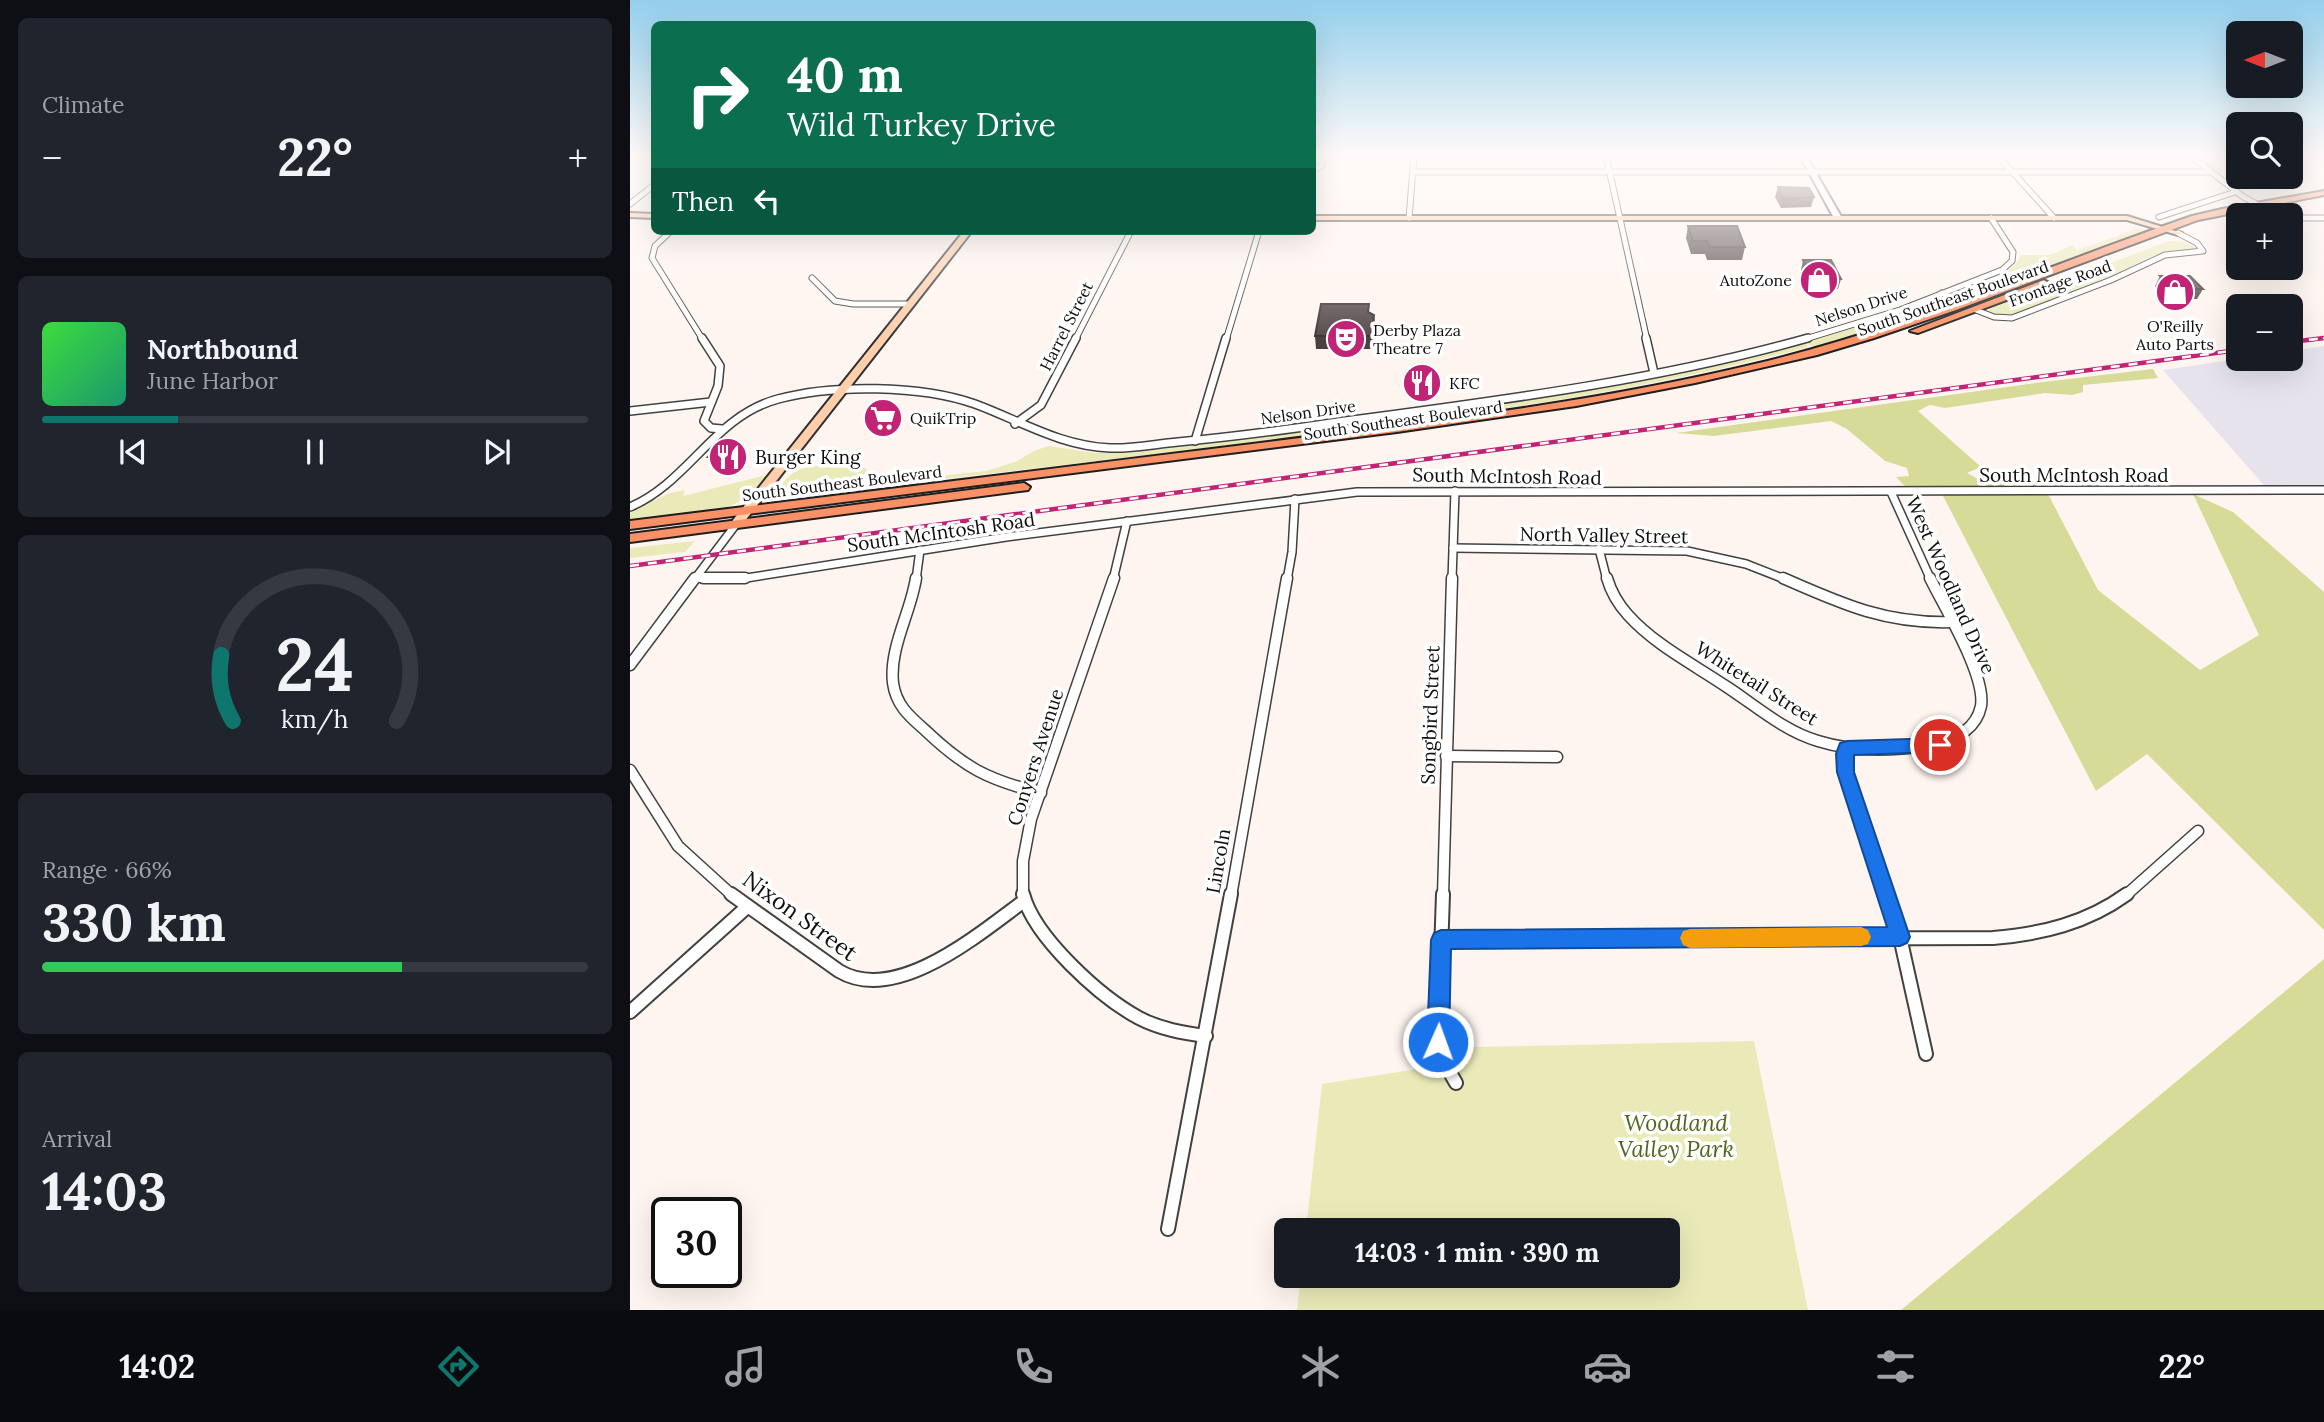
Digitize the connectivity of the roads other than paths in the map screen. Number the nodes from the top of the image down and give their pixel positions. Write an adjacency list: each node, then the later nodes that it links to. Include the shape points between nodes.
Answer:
1 (2201, 217): 11 (main road, South Southeast Boulevard)
2 (1316, 218): 3 (main road)
3 (1409, 218): 4 (main road)
4 (1620, 218): 5 (main road); 24 (street)
5 (1838, 218): 6 (main road)
6 (1991, 218): 7 (main road); 19 (street, Nelson Drive, via 2010,242 2013,258 2002,270)
7 (2054, 218): 11 (main road, via 2127,218)
8 (2303, 218): 9 (street)
9 (2324, 218)
10 (2226, 219): 12 (main road, South Southeast Boulevard)
11 (2165, 228): 12 (main road); 18 (main road, South Southeast Boulevard)
12 (2178, 233): 22 (main road, South Southeast Boulevard); 22 (street, Frontage Road, via 2203,251 2165,255 2012,318)
13 (667, 235): 26 (street, via 652,255 720,366)
14 (965, 235): 21 (main road)
15 (1129, 235): 28 (street, Harrel Street, via 1041,405)
16 (1258, 235): 30 (street)
17 (812, 278): 21 (street, via 829,296 844,303)
18 (2001, 289): 20 (main road, South Southeast Boulevard); 22 (main road, via 1978,303)
19 (1942, 293): 20 (street); 24 (street, Nelson Drive, via 1839,329)
20 (1962, 303): 23 (main road, via 1962,309); 36 (main road, South Southeast Boulevard, via 1870,336 1788,358 1505,414)
21 (911, 304): 25 (main road)
22 (1976, 310): 23 (main road, South Southeast Boulevard)
23 (1937, 323): 38 (main road, South Southeast Boulevard, via 1770,371 1542,416)
24 (1654, 373): 30 (street, Nelson Drive, via 1510,398)
25 (842, 393): 28 (street, Nelson Drive, via 947,396); 29 (street, Nelson Drive, via 769,402); 36 (main road)
26 (711, 402): 27 (street); 29 (street, via 705,424)
27 (630, 411)
28 (1015, 424): 30 (street, Nelson Drive, via 1074,445 1114,448)
29 (722, 429): 35 (street, Nelson Drive, via 669,486)
30 (1195, 441)
31 (2324, 490): 33 (street, South McIntosh Road)
32 (1455, 491): 33 (street, South McIntosh Road); 34 (street, South McIntosh Road, via 1357,492); 41 (street, Songbird Street)
33 (1891, 492): 45 (street, West Woodland Drive)
34 (1295, 499): 37 (street, South McIntosh Road); 58 (street, Lincoln, via 1292,552)
35 (630, 506)
36 (747, 510): 38 (main road); 39 (main road, South Southeast Boulevard)
37 (1127, 522): 43 (street, South McIntosh Road); 51 (street, Conyers Avenue, via 1119,563)
38 (737, 523): 40 (main road, South Southeast Boulevard); 44 (street)
39 (630, 525)
40 (630, 538)
41 (1452, 548): 42 (street, North Valley Street); 48 (street, Songbird Street)
42 (1599, 549): 45 (street, North Valley Street, via 1687,551 1721,557 1877,617 1920,625); 47 (street, Whitetail Street, via 1613,594 1640,627 1786,727)
43 (920, 550): 44 (street, South McIntosh Road, via 740,579); 51 (street, via 893,672 901,706 955,759 1009,785)
44 (696, 578): 46 (street)
45 (1952, 622): 47 (street, West Woodland Drive, via 1980,698 1980,713 1973,727 1932,746)
46 (630, 665)
47 (1847, 748): 55 (street, via 1845,772)
48 (1446, 756): 49 (street); 56 (street, Songbird Street)
49 (1557, 757)
50 (630, 770): 54 (street, Nixon Street, via 679,846)
51 (1041, 793): 53 (street, Conyers Avenue, via 1025,846)
52 (2198, 831): 55 (street, via 2126,897 2073,923 2008,939)
53 (1024, 901): 54 (street, Nixon Street, via 933,962 909,973 869,980 853,979); 58 (street, via 1082,974 1130,1014 1170,1032)
54 (747, 907): 57 (street)
55 (1900, 937): 56 (street); 59 (street)
56 (1441, 940): 60 (street, Songbird Street, via 1438,1042)
57 (630, 1012)
58 (1206, 1036): 61 (street, Lincoln)
59 (1926, 1054)
60 (1456, 1083)
61 (1168, 1229)

